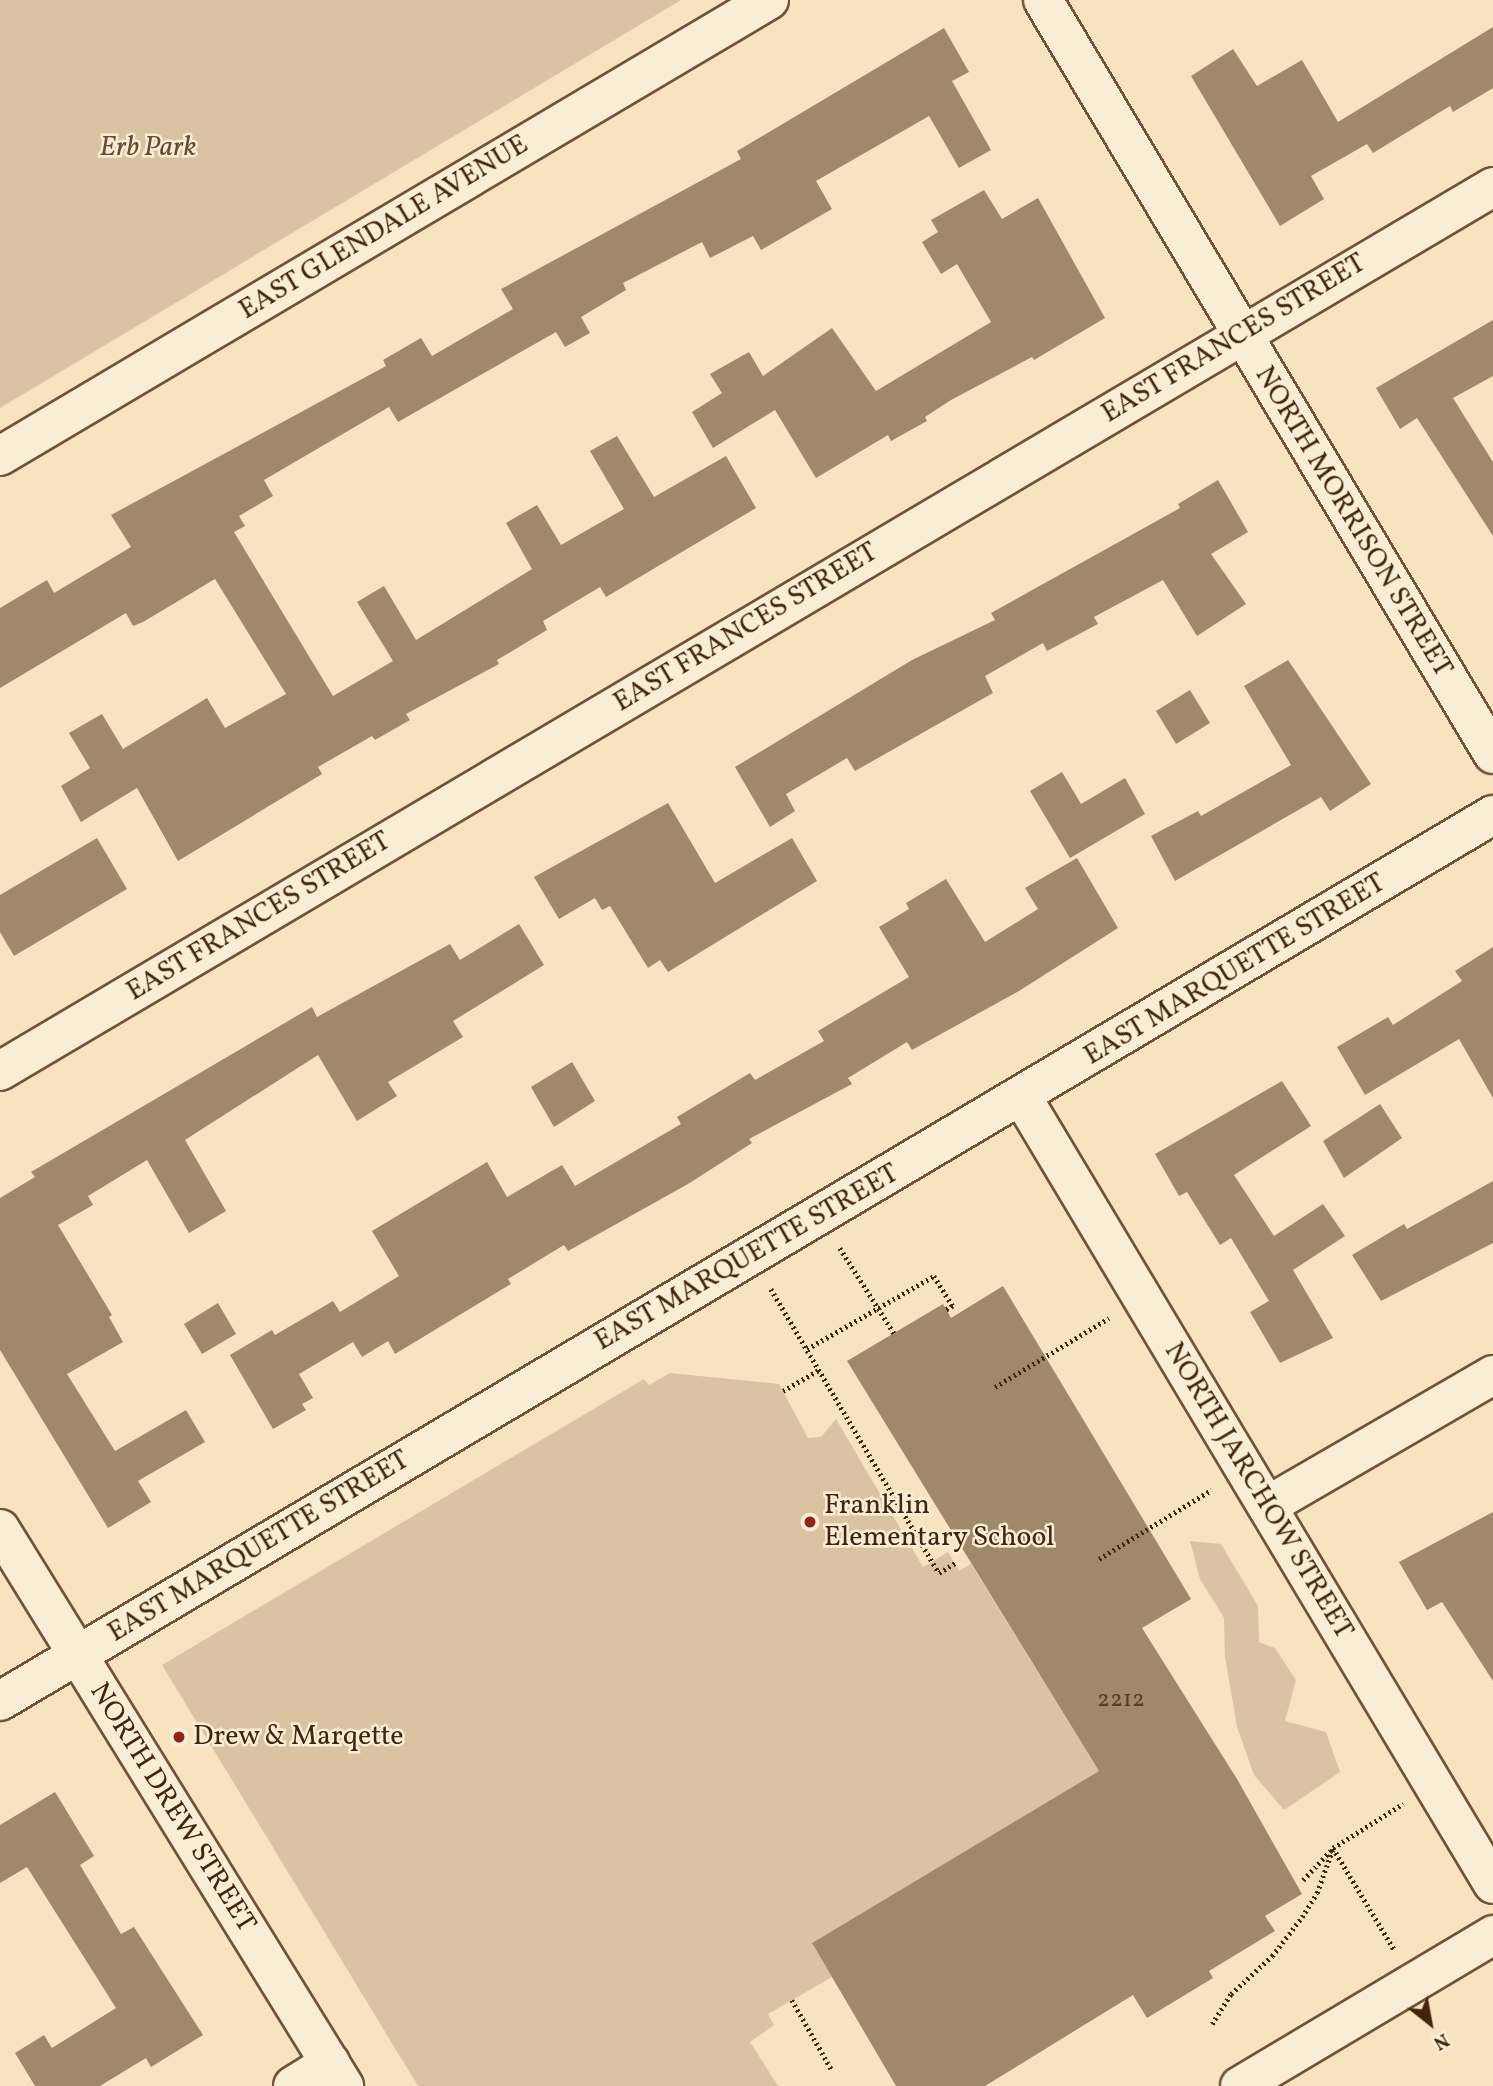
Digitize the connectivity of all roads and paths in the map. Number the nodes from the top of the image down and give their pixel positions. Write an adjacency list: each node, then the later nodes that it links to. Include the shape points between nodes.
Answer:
1 (769, 0): 5 (street, EAST GLENDALE AVENUE)
2 (1042, 0): 4 (street, NORTH MORRISON STREET)
3 (1493, 187): 4 (street, EAST FRANCES STREET)
4 (1240, 335): 6 (street, NORTH MORRISON STREET); 8 (street, EAST FRANCES STREET)
5 (0, 456)
6 (1493, 754)
7 (1493, 815): 9 (street, EAST MARQUETTE STREET)
8 (0, 1071)
9 (1022, 1097): 10 (street, EAST MARQUETTE STREET); 12 (street, NORTH JARCHOW STREET)
10 (820, 1214): 11 (street, EAST MARQUETTE STREET); 13 (path)
11 (751, 1255): 16 (path); 26 (street, EAST MARQUETTE STREET)
12 (1143, 1298): 19 (path); 21 (street, NORTH JARCHOW STREET)
13 (876, 1308): 14 (path, via 934,1276 953,1306); 15 (path); 16 (path)
14 (946, 1310)
15 (894, 1333)
16 (807, 1349): 17 (path)
17 (819, 1370): 20 (path); 25 (path, via 939,1573)
18 (1493, 1374): 22 (street)
19 (995, 1387)
20 (783, 1391)
21 (1245, 1469): 22 (street, NORTH JARCHOW STREET); 24 (path)
22 (1267, 1506): 28 (street, NORTH JARCHOW STREET)
23 (0, 1529): 26 (street, NORTH DREW STREET)
24 (1099, 1559)
25 (955, 1563)
26 (77, 1655): 27 (street, EAST MARQUETTE STREET); 37 (street, NORTH DREW STREET)
27 (0, 1701)
28 (1433, 1785): 29 (path); 31 (street, NORTH JARCHOW STREET)
29 (1333, 1847): 30 (path); 33 (path); 35 (path, via 1302,1917 1272,1956 1231,1994)
30 (1303, 1880)
31 (1493, 1884)
32 (1493, 1935): 33 (street)
33 (1414, 1982): 39 (street)
34 (792, 2000): 36 (path)
35 (1212, 2024)
36 (832, 2070)
37 (337, 2074): 38 (street)
38 (293, 2086)
39 (1240, 2086)

